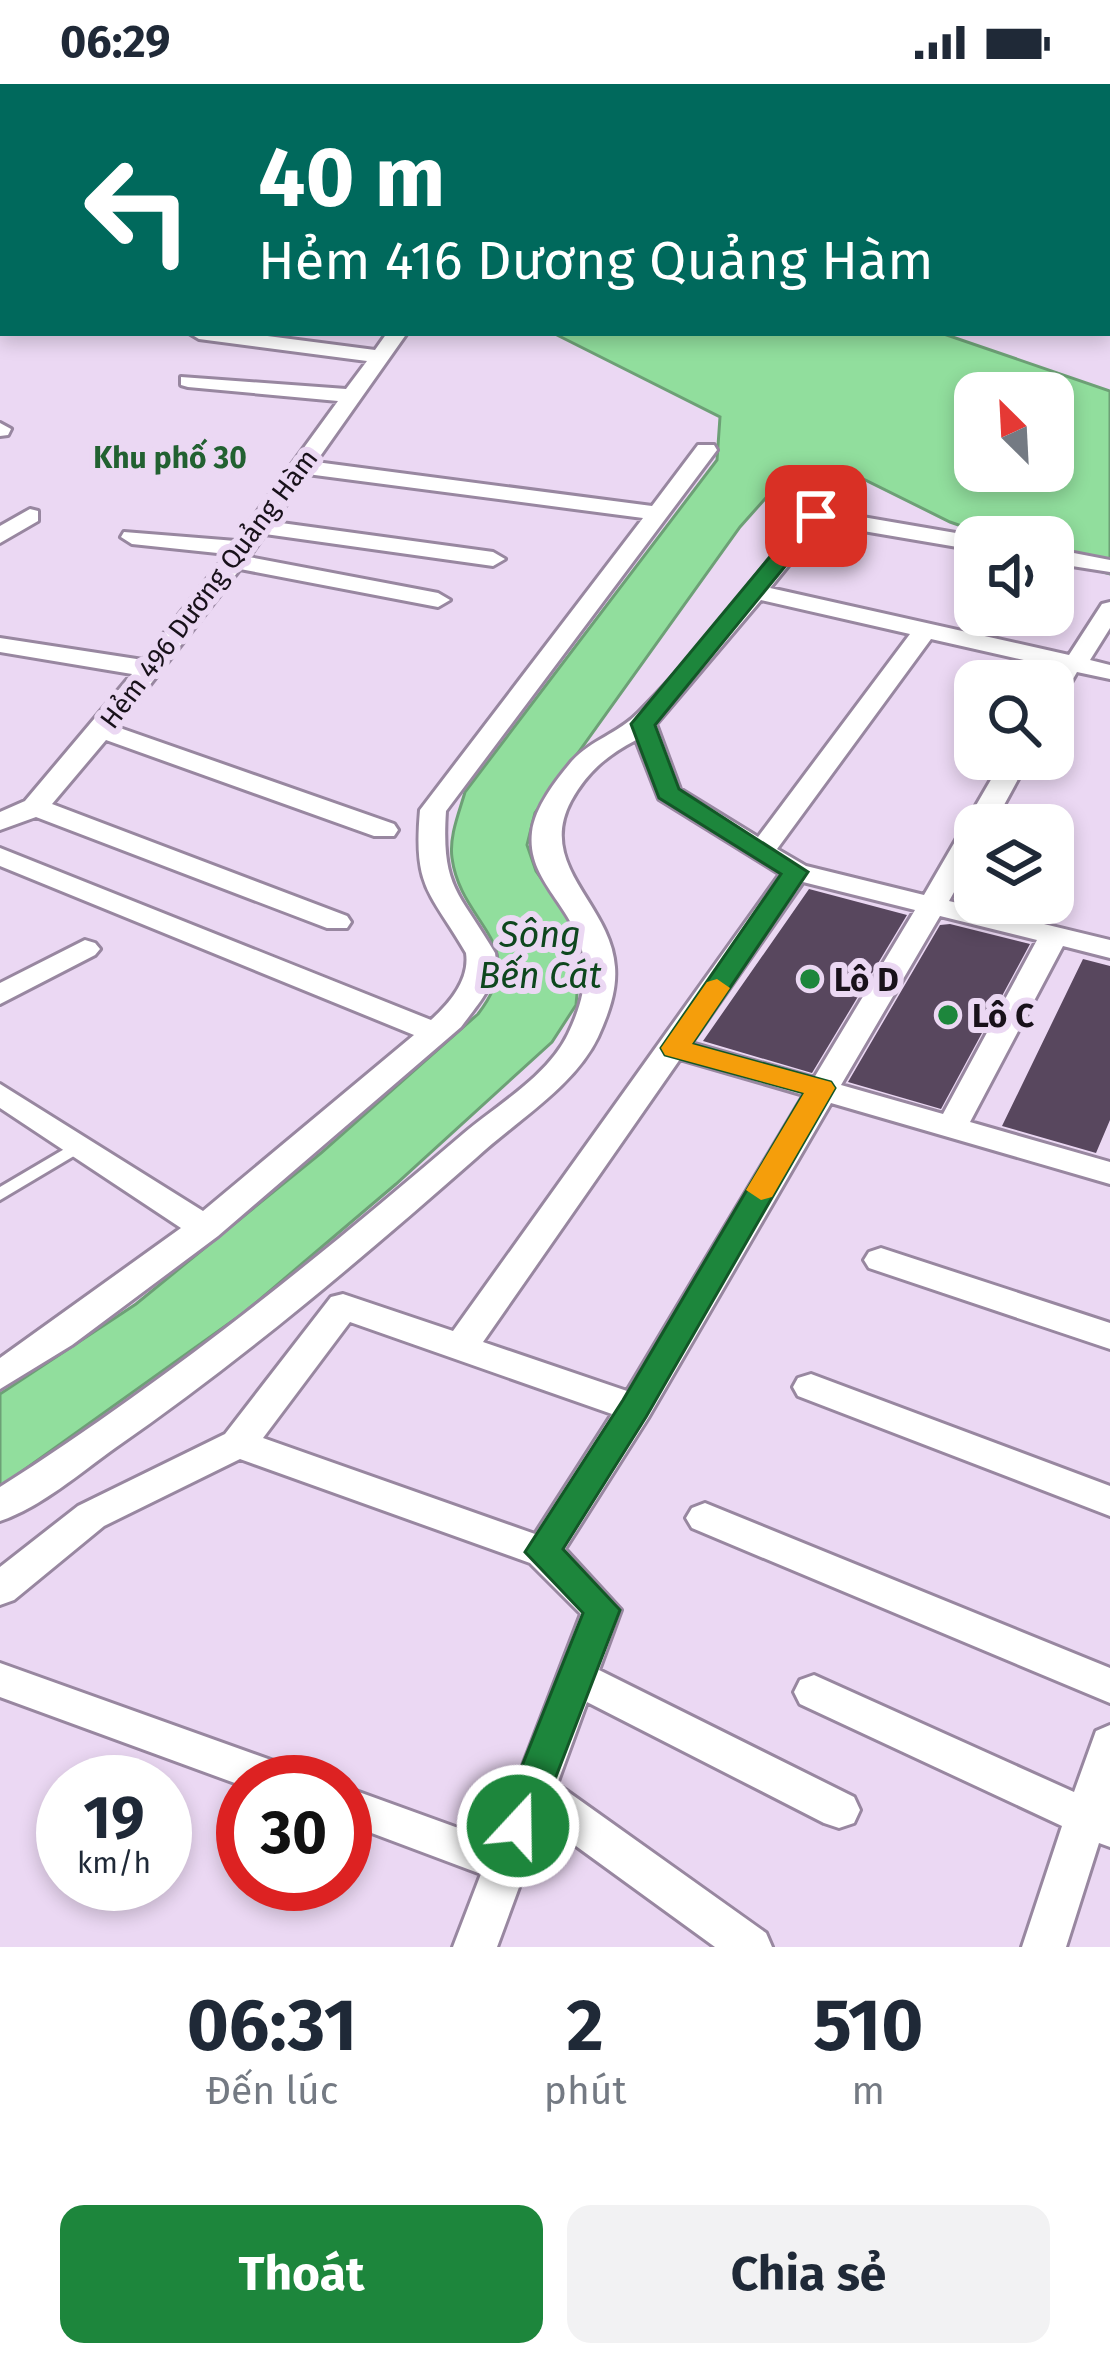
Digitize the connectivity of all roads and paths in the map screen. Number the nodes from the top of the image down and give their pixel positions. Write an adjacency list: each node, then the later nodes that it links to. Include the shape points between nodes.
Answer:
1 (222, 336): 3 (street)
2 (395, 336): 3 (street, Hẻm 496 Dương Quảng Hàm)
3 (380, 357): 5 (street, Hẻm 496 Dương Quảng Hàm)
4 (188, 381): 5 (street)
5 (354, 396): 7 (street, Hẻm 496 Dương Quảng Hàm)
6 (706, 450): 8 (street)
7 (302, 467): 8 (street); 10 (street, Hẻm 496 Dương Quảng Hàm)
8 (658, 513): 43 (street, via 433,810 430,855 440,892 485,961 477,987)
9 (30, 516): 11 (street)
10 (256, 526): 14 (street, Hẻm 496 Dương Quảng Hàm); 15 (street)
11 (0, 536)
12 (132, 537): 14 (street)
13 (954, 539): 18 (street, via 816,516)
14 (238, 555): 19 (street); 26 (street, Hẻm 496 Dương Quảng Hàm)
15 (494, 559)
16 (1074, 560): 17 (street)
17 (1107, 566)
18 (755, 592): 21 (street); 28 (street)
19 (438, 600)
20 (1110, 609): 24 (street)
21 (925, 631): 23 (street); 33 (street)
22 (0, 645): 26 (street)
23 (1054, 660)
24 (1074, 661)
25 (1074, 664): 27 (street)
26 (150, 669): 29 (street, Hẻm 496 Dương Quảng Hàm)
27 (1110, 673)
28 (643, 724): 33 (street, via 668,793); 60 (street, via 593,754 544,834 594,933 602,967 598,1005 578,1045 269,1318 101,1443)
29 (101, 730): 30 (street, Hẻm 496 Dương Quảng Hàm); 32 (street)
30 (34, 807): 31 (street, Hẻm 496 Dương Quảng Hàm); 38 (street)
31 (0, 822)
32 (384, 830)
33 (761, 852): 36 (street)
34 (0, 856): 43 (street)
35 (954, 870): 37 (street)
36 (796, 872): 37 (street); 44 (street)
37 (935, 904): 39 (street); 45 (street)
38 (337, 922)
39 (1054, 935): 41 (street); 47 (street)
40 (86, 949): 42 (street)
41 (1110, 949)
42 (0, 995)
43 (436, 1033): 51 (street)
44 (675, 1048): 45 (street); 54 (street)
45 (821, 1088): 47 (street); 57 (street)
46 (0, 1094): 48 (street)
47 (952, 1126): 49 (street)
48 (78, 1146): 50 (lane); 51 (street)
49 (1109, 1169)
50 (0, 1194)
51 (206, 1228): 55 (street)
52 (881, 1260): 53 (street)
53 (1110, 1336)
54 (460, 1348): 57 (street); 58 (street, via 343,1306)
55 (0, 1376)
56 (812, 1387): 59 (street)
57 (634, 1408): 62 (street)
58 (238, 1444): 62 (street); 63 (street, via 91,1516)
59 (1110, 1501)
60 (0, 1506)
61 (705, 1518): 66 (street)
62 (543, 1552): 64 (street, via 602,1610)
63 (0, 1589)
64 (575, 1677): 70 (street); 71 (street)
65 (0, 1680): 69 (street)
66 (1110, 1686)
67 (814, 1692): 73 (street)
68 (1110, 1743): 73 (street)
69 (216, 1759)
70 (532, 1790): 74 (street); 76 (street)
71 (839, 1810)
72 (372, 1815): 74 (street)
73 (1098, 1824): 77 (street)
74 (503, 1863): 75 (street)
75 (475, 1947)
76 (750, 1947)
77 (1044, 1947)

